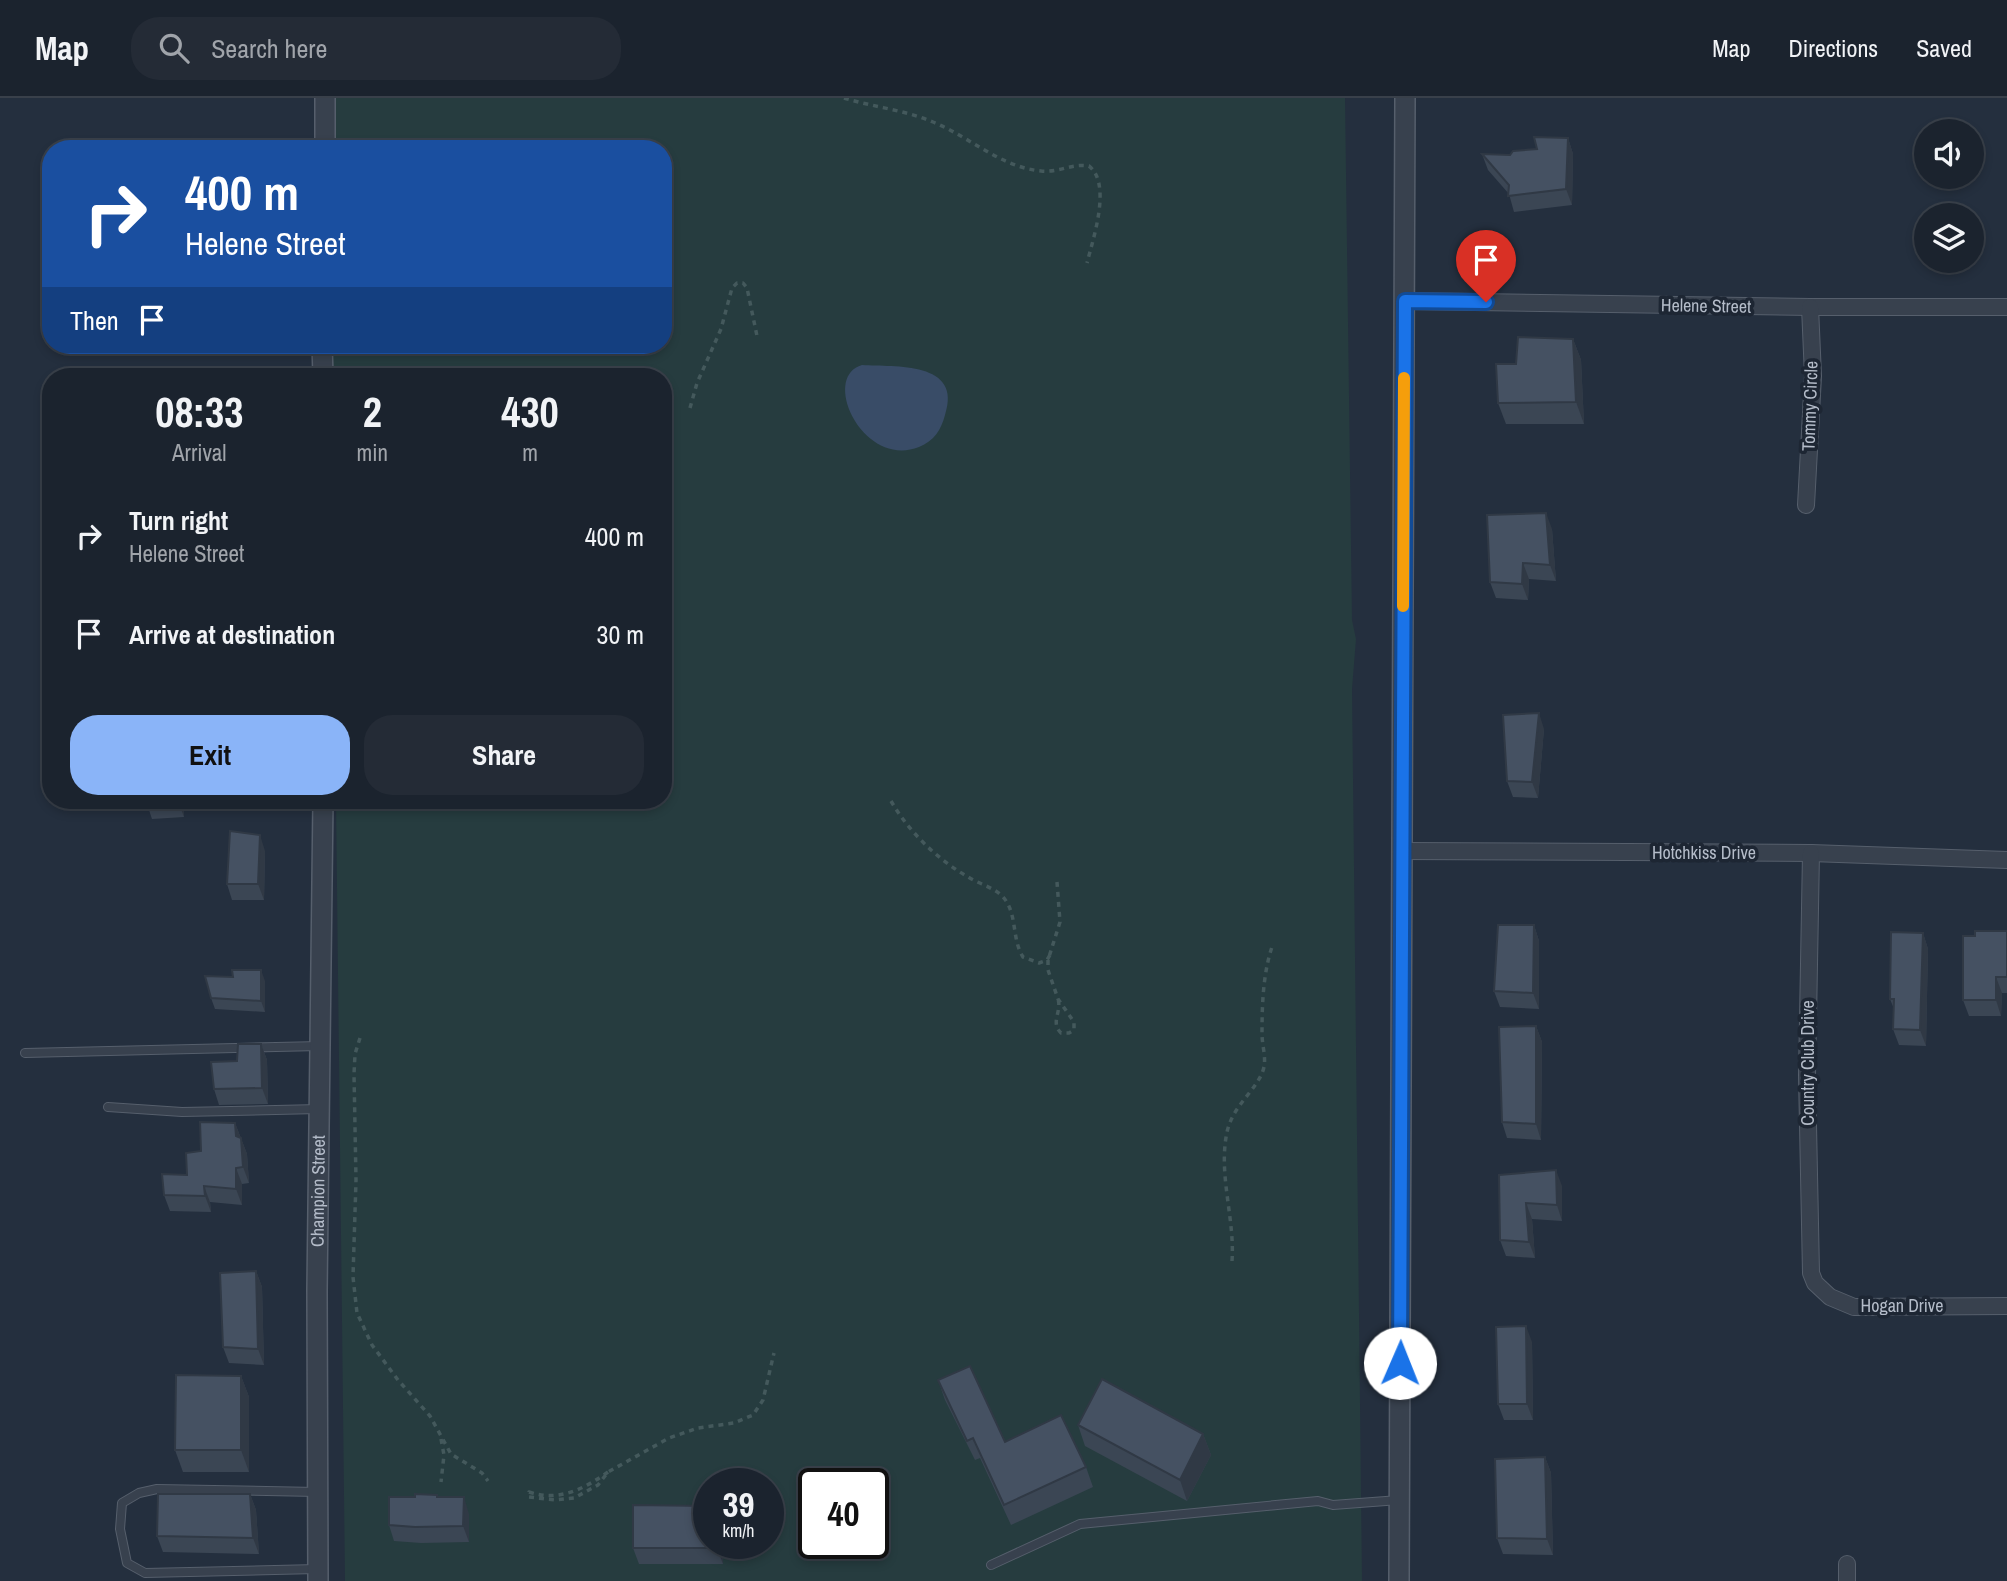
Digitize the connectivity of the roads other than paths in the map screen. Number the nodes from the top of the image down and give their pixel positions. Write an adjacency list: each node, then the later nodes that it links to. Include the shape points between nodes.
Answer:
1 (326, 98): 3 (street)
2 (1405, 98): 4 (street)
3 (325, 140)
4 (1405, 301): 5 (street, Helene Street); 9 (street)
5 (1810, 307): 6 (street, Helene Street); 7 (street, Tommy Circle, via 1813,376)
6 (2007, 307)
7 (1806, 505)
8 (323, 809): 12 (street, Champion Street)
9 (1402, 851): 10 (street, Hotchkiss Drive); 19 (street)
10 (1811, 853): 11 (street, Hotchkiss Drive); 16 (street, Country Club Drive, via 1807,1075)
11 (2007, 860)
12 (320, 1046): 13 (lane); 15 (street, Champion Street)
13 (24, 1053)
14 (108, 1107): 15 (lane, via 182,1112)
15 (319, 1109): 18 (street, Champion Street)
16 (1811, 1273): 17 (street, Hogan Drive, via 1822,1291 1854,1307)
17 (2007, 1306)
18 (317, 1492): 21 (street, Champion Street); 21 (lane, via 157,1489 122,1503 120,1529 127,1563 145,1573)
19 (1399, 1500): 20 (lane, via 1333,1505 1318,1501 1080,1524); 22 (street)
20 (991, 1565)
21 (318, 1575)
22 (1399, 1581)

